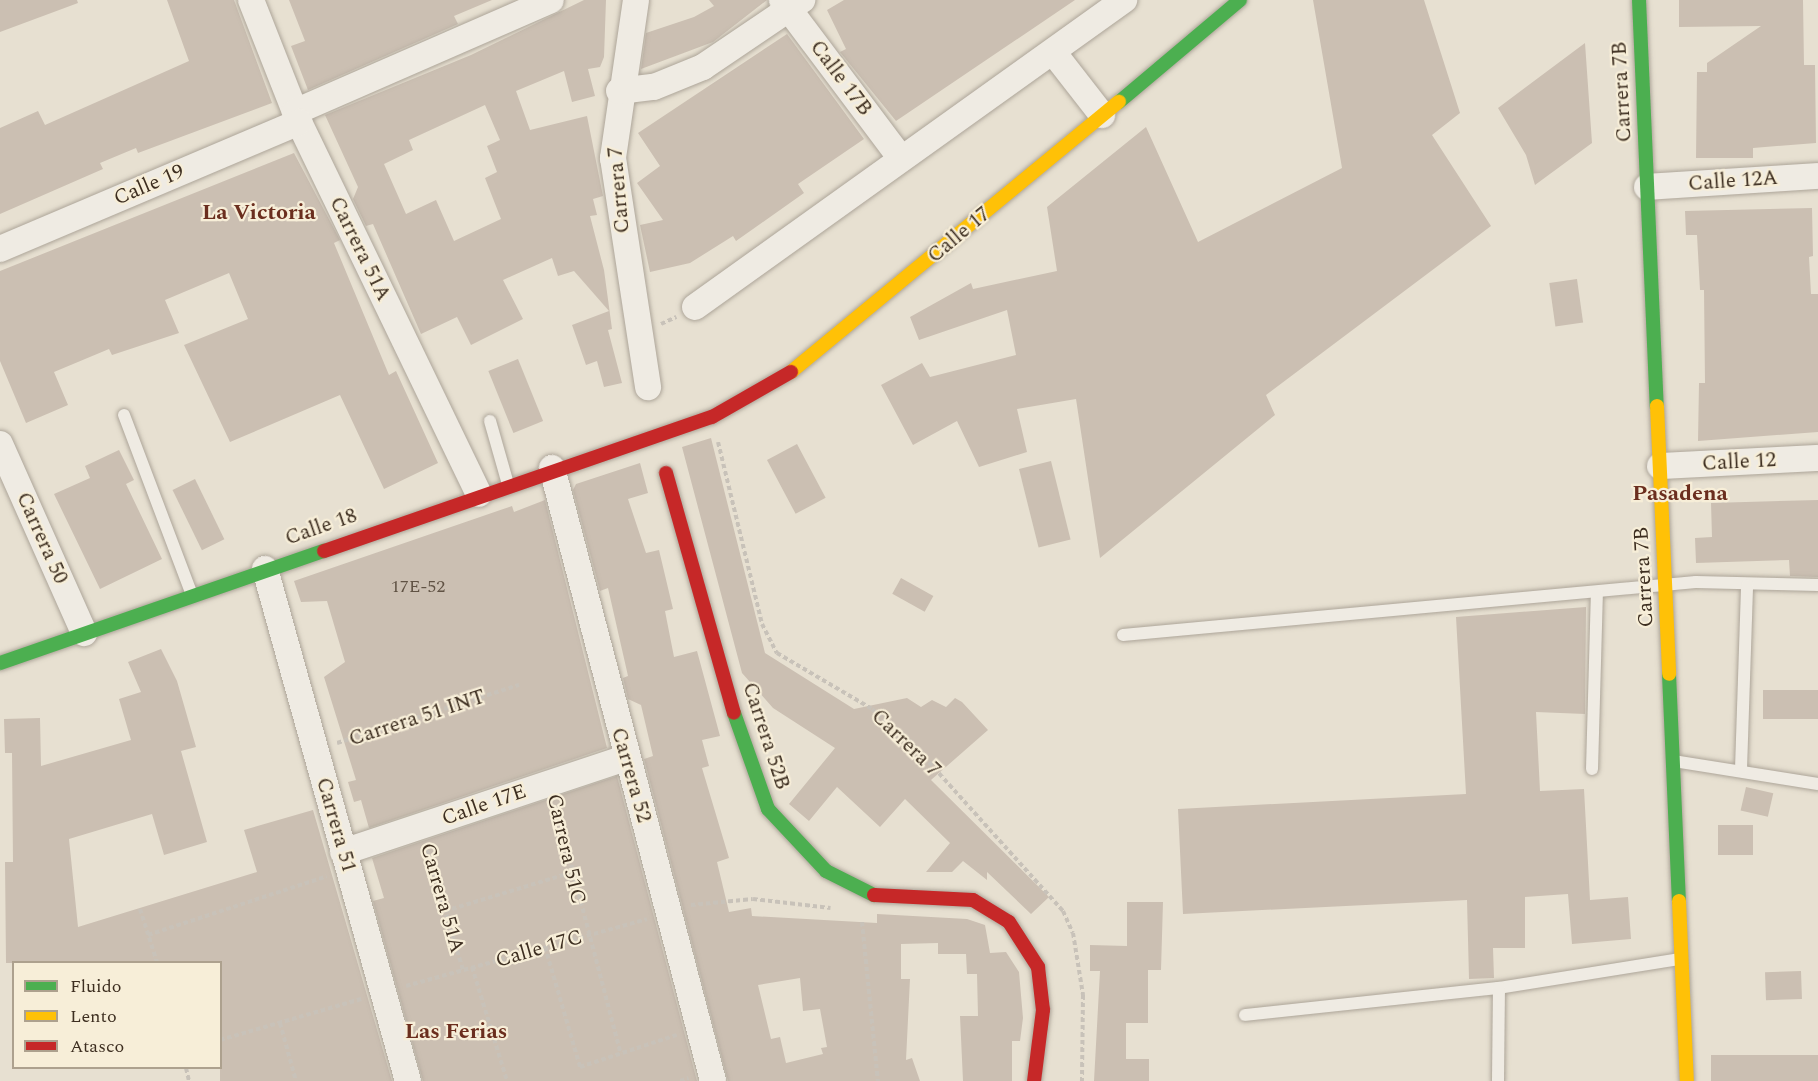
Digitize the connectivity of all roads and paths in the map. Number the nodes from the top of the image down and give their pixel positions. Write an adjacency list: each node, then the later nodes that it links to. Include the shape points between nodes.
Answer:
1 (251, 0): 11 (street, Carrera 51A)
2 (551, 0): 11 (street, Calle 19)
3 (636, 0): 9 (street)
4 (1124, 0): 8 (street)
5 (1240, 0): 10 (street, Calle 17)
6 (1639, 0): 14 (street, Carrera 7B)
7 (791, 3): 9 (street, via 703,67 654,87); 12 (street, Calle 17B)
8 (1053, 52): 10 (street); 12 (street)
9 (619, 91): 17 (street, Carrera 7, via 616,195)
10 (1102, 115): 20 (street, Calle 17, via 843,333 788,374)
11 (297, 117): 15 (street, Calle 19); 29 (street, Carrera 51A)
12 (900, 157): 16 (street)
13 (1818, 176): 14 (street, Calle 12A)
14 (1647, 187): 25 (street, Carrera 7B)
15 (0, 249)
16 (695, 307): 17 (path)
17 (638, 333): 18 (street, Carrera 7)
18 (648, 387)
19 (124, 415): 35 (lane)
20 (712, 417): 22 (street, Calle 17); 75 (path, Carrera 7, via 762,624 777,653 872,709 909,740 1063,911 1073,933 1083,995)
21 (490, 421): 28 (lane)
22 (657, 435): 26 (street, Calle 18)
23 (0, 444): 36 (street, Carrera 50)
24 (1818, 458): 25 (street, Calle 12)
25 (1660, 466): 33 (street, Carrera 7B)
26 (552, 468): 28 (street, Calle 18); 41 (street, Carrera 52)
27 (666, 473): 50 (street, Carrera 52B, via 735,717 768,809 826,871)
28 (508, 484): 29 (street, Calle 18)
29 (479, 494): 30 (street, Calle 18)
30 (265, 569): 35 (street, Calle 18); 40 (street, Carrera 51)
31 (1747, 585): 32 (lane); 33 (lane); 44 (lane)
32 (1818, 585)
33 (1665, 586): 34 (lane); 42 (street, Carrera 7B)
34 (1597, 593): 37 (lane); 43 (lane)
35 (192, 595): 36 (street, Calle 18)
36 (84, 633): 38 (street, Calle 18)
37 (1123, 634)
38 (0, 663)
39 (519, 685): 40 (path, Carrera 51 INT)
40 (315, 750): 48 (street, Carrera 51)
41 (625, 758): 45 (street, Calle 17E); 54 (street, Carrera 52)
42 (1673, 761): 44 (lane); 58 (street, Carrera 7B)
43 (1592, 769)
44 (1741, 769): 46 (lane)
45 (550, 783): 47 (street, Calle 17E); 49 (path, Carrera 51C)
46 (1818, 784)
47 (420, 826): 48 (street, Calle 17E); 53 (path, Carrera 51A)
48 (346, 860): 55 (path); 63 (street, Carrera 51)
49 (570, 873): 53 (path); 56 (path, Carrera 51C)
50 (865, 895): 73 (path, via 864,968); 74 (street, via 973,900 995,909 1009,922 1038,967 1043,1010)
51 (140, 909): 55 (path)
52 (839, 909): 54 (path, Calle 17C, via 753,899 696,903)
53 (446, 911): 61 (path, Carrera 51A)
54 (670, 912): 56 (path, Calle 17C); 66 (street, Carrera 52)
55 (148, 935): 59 (path)
56 (586, 936): 57 (path, Calle 17C); 68 (path, Carrera 51C)
57 (545, 947): 60 (path, Calle 17C); 68 (path, via 580,1067)
58 (1682, 959): 62 (lane); 77 (street, Carrera 7B)
59 (156, 961)
60 (472, 967): 61 (path, Calle 17C); 71 (path, Carrera 51A)
61 (463, 970): 63 (path, Calle 17C)
62 (1499, 988): 64 (lane); 76 (lane)
63 (383, 992): 65 (path, Calle 17C); 70 (street, Carrera 51)
64 (1245, 1015)
65 (280, 1023): 67 (path, Calle 17C); 69 (path)
66 (699, 1028): 68 (path); 72 (street, Carrera 52)
67 (222, 1039)
68 (621, 1054)
69 (296, 1081)
70 (408, 1081)
71 (507, 1081)
72 (712, 1081)
73 (878, 1081)
74 (1034, 1081)
75 (1082, 1081)
76 (1498, 1081)
77 (1687, 1081)

